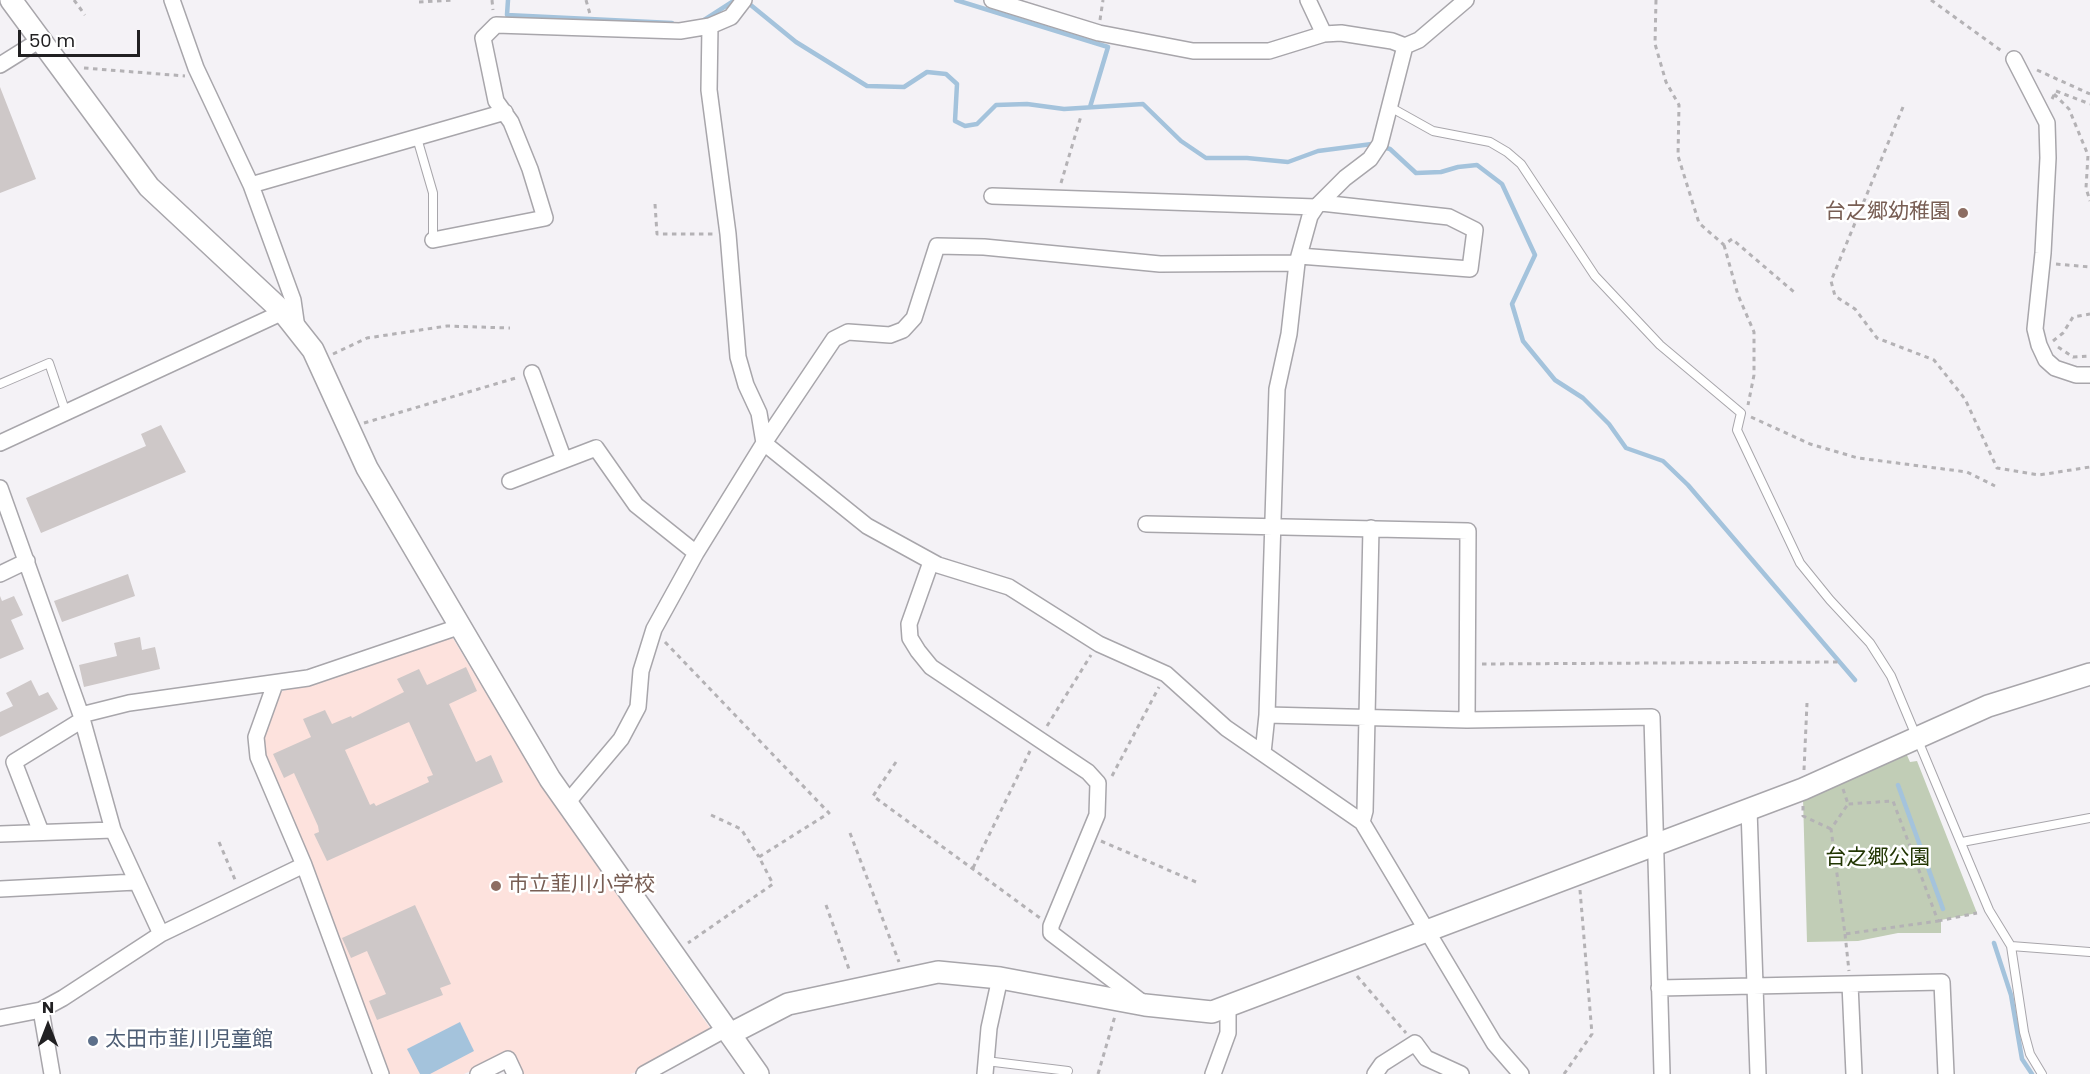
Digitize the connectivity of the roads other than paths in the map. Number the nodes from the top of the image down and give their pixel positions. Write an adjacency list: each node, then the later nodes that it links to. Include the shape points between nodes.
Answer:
1 (11, 0): 9 (street)
2 (172, 0): 16 (street, via 200,77)
3 (744, 0): 7 (street, via 730,17)
4 (992, 0): 8 (street, via 1099,33 1193,51 1269,51)
5 (1308, 0): 8 (street)
6 (1466, 0): 10 (street, via 1419,40)
7 (710, 26): 14 (street, via 680,31 496,25 483,39 496,100); 27 (street, via 709,90 728,234 738,357 759,412)
8 (1324, 34): 10 (street, via 1341,33)
9 (40, 40): 12 (street); 21 (street, via 149,187)
10 (1405, 46): 13 (street)
11 (2014, 59): 23 (street, via 2046,123 2043,254 2035,329 2046,360 2055,368)
12 (0, 65)
13 (1390, 107): 18 (street, via 1380,144 1370,159); 45 (lane, via 1433,131 1490,142 1521,164 1595,276 1660,345 1741,413 1737,429 1800,562 1870,643 1891,676)
14 (505, 112): 15 (street); 19 (street, via 530,169 545,218)
15 (417, 138): 16 (street); 19 (lane, via 432,193)
16 (251, 186): 21 (street, via 293,300)
17 (992, 196): 18 (street)
18 (1318, 205): 20 (street, via 1310,216); 20 (street, via 1449,218 1475,230 1470,269)
19 (433, 240)
20 (1298, 260): 27 (street, via 1160,264 937,246 914,318 903,330 890,335 848,333 834,339); 32 (street, via 1289,334 1277,389)
21 (290, 320): 25 (street); 38 (street, via 318,361 368,468)
22 (532, 373): 28 (street)
23 (2090, 375)
24 (0, 384): 25 (lane, via 50,363)
25 (66, 413): 26 (street)
26 (0, 443)
27 (764, 443): 34 (street); 36 (street, via 867,526)
28 (564, 460): 29 (street); 34 (street, via 596,448 636,505)
29 (510, 481)
30 (0, 488): 35 (street)
31 (1146, 524): 32 (street)
32 (1273, 525): 33 (street); 41 (street)
33 (1371, 528): 43 (street); 44 (street, via 1468,531)
34 (696, 553): 47 (street, via 647,644 638,706 621,739)
35 (27, 561): 37 (street); 42 (street)
36 (931, 562): 46 (street, via 1009,587 1099,644 1166,674 1226,728); 67 (street, via 909,624 909,638 918,651 931,667 1088,772 1098,783 1097,815 1051,933)
37 (0, 574)
38 (461, 627): 40 (street, via 308,678); 47 (street)
39 (2090, 674): 45 (street, via 1988,706)
40 (275, 684): 42 (street, via 129,703); 56 (street, via 256,737 258,757)
41 (1267, 715): 43 (street); 46 (street)
42 (81, 718): 51 (street); 52 (street, via 14,762)
43 (1367, 718): 44 (street); 50 (street)
44 (1467, 720): 55 (street, via 1652,717)
45 (1918, 738): 48 (street); 54 (lane)
46 (1263, 753): 50 (street)
47 (567, 803): 71 (street)
48 (1749, 809): 55 (street); 65 (street)
49 (2090, 818): 54 (lane)
50 (1362, 822): 59 (street)
51 (113, 830): 52 (street); 57 (street)
52 (41, 832): 53 (street)
53 (0, 834)
54 (1962, 842): 61 (lane, via 1989,910)
55 (1656, 844): 59 (street); 66 (street)
56 (303, 865): 60 (street); 76 (street)
57 (136, 882): 58 (street); 60 (street)
58 (0, 889)
59 (1429, 930): 68 (street); 84 (street, via 1494,1043)
60 (161, 934): 69 (street)
61 (2011, 946): 62 (lane); 88 (lane, via 2024,1032 2030,1054)
62 (2090, 952)
63 (1000, 978): 67 (street); 71 (street, via 938,972 904,978 788,1004); 72 (street)
64 (1850, 984): 65 (street); 86 (street); 87 (street, via 1942,982)
65 (1756, 986): 66 (street); 85 (street)
66 (1659, 988): 74 (street)
67 (1145, 1005): 68 (street, via 1212,1012)
68 (1228, 1007): 81 (street, via 1228,1033)
69 (41, 1010): 70 (street); 75 (street)
70 (0, 1018)
71 (728, 1032): 79 (street); 80 (street)
72 (985, 1067): 73 (lane)
73 (1068, 1071)
74 (1662, 1073)
75 (52, 1074)
76 (381, 1074)
77 (478, 1074): 78 (street, via 508,1059)
78 (515, 1074)
79 (644, 1074)
80 (758, 1074)
81 (1213, 1074)
82 (1376, 1074): 83 (street, via 1382,1064 1415,1043 1426,1058)
83 (1461, 1074)
84 (1521, 1074)
85 (1758, 1074)
86 (1854, 1074)
87 (1946, 1074)
88 (2042, 1074)

